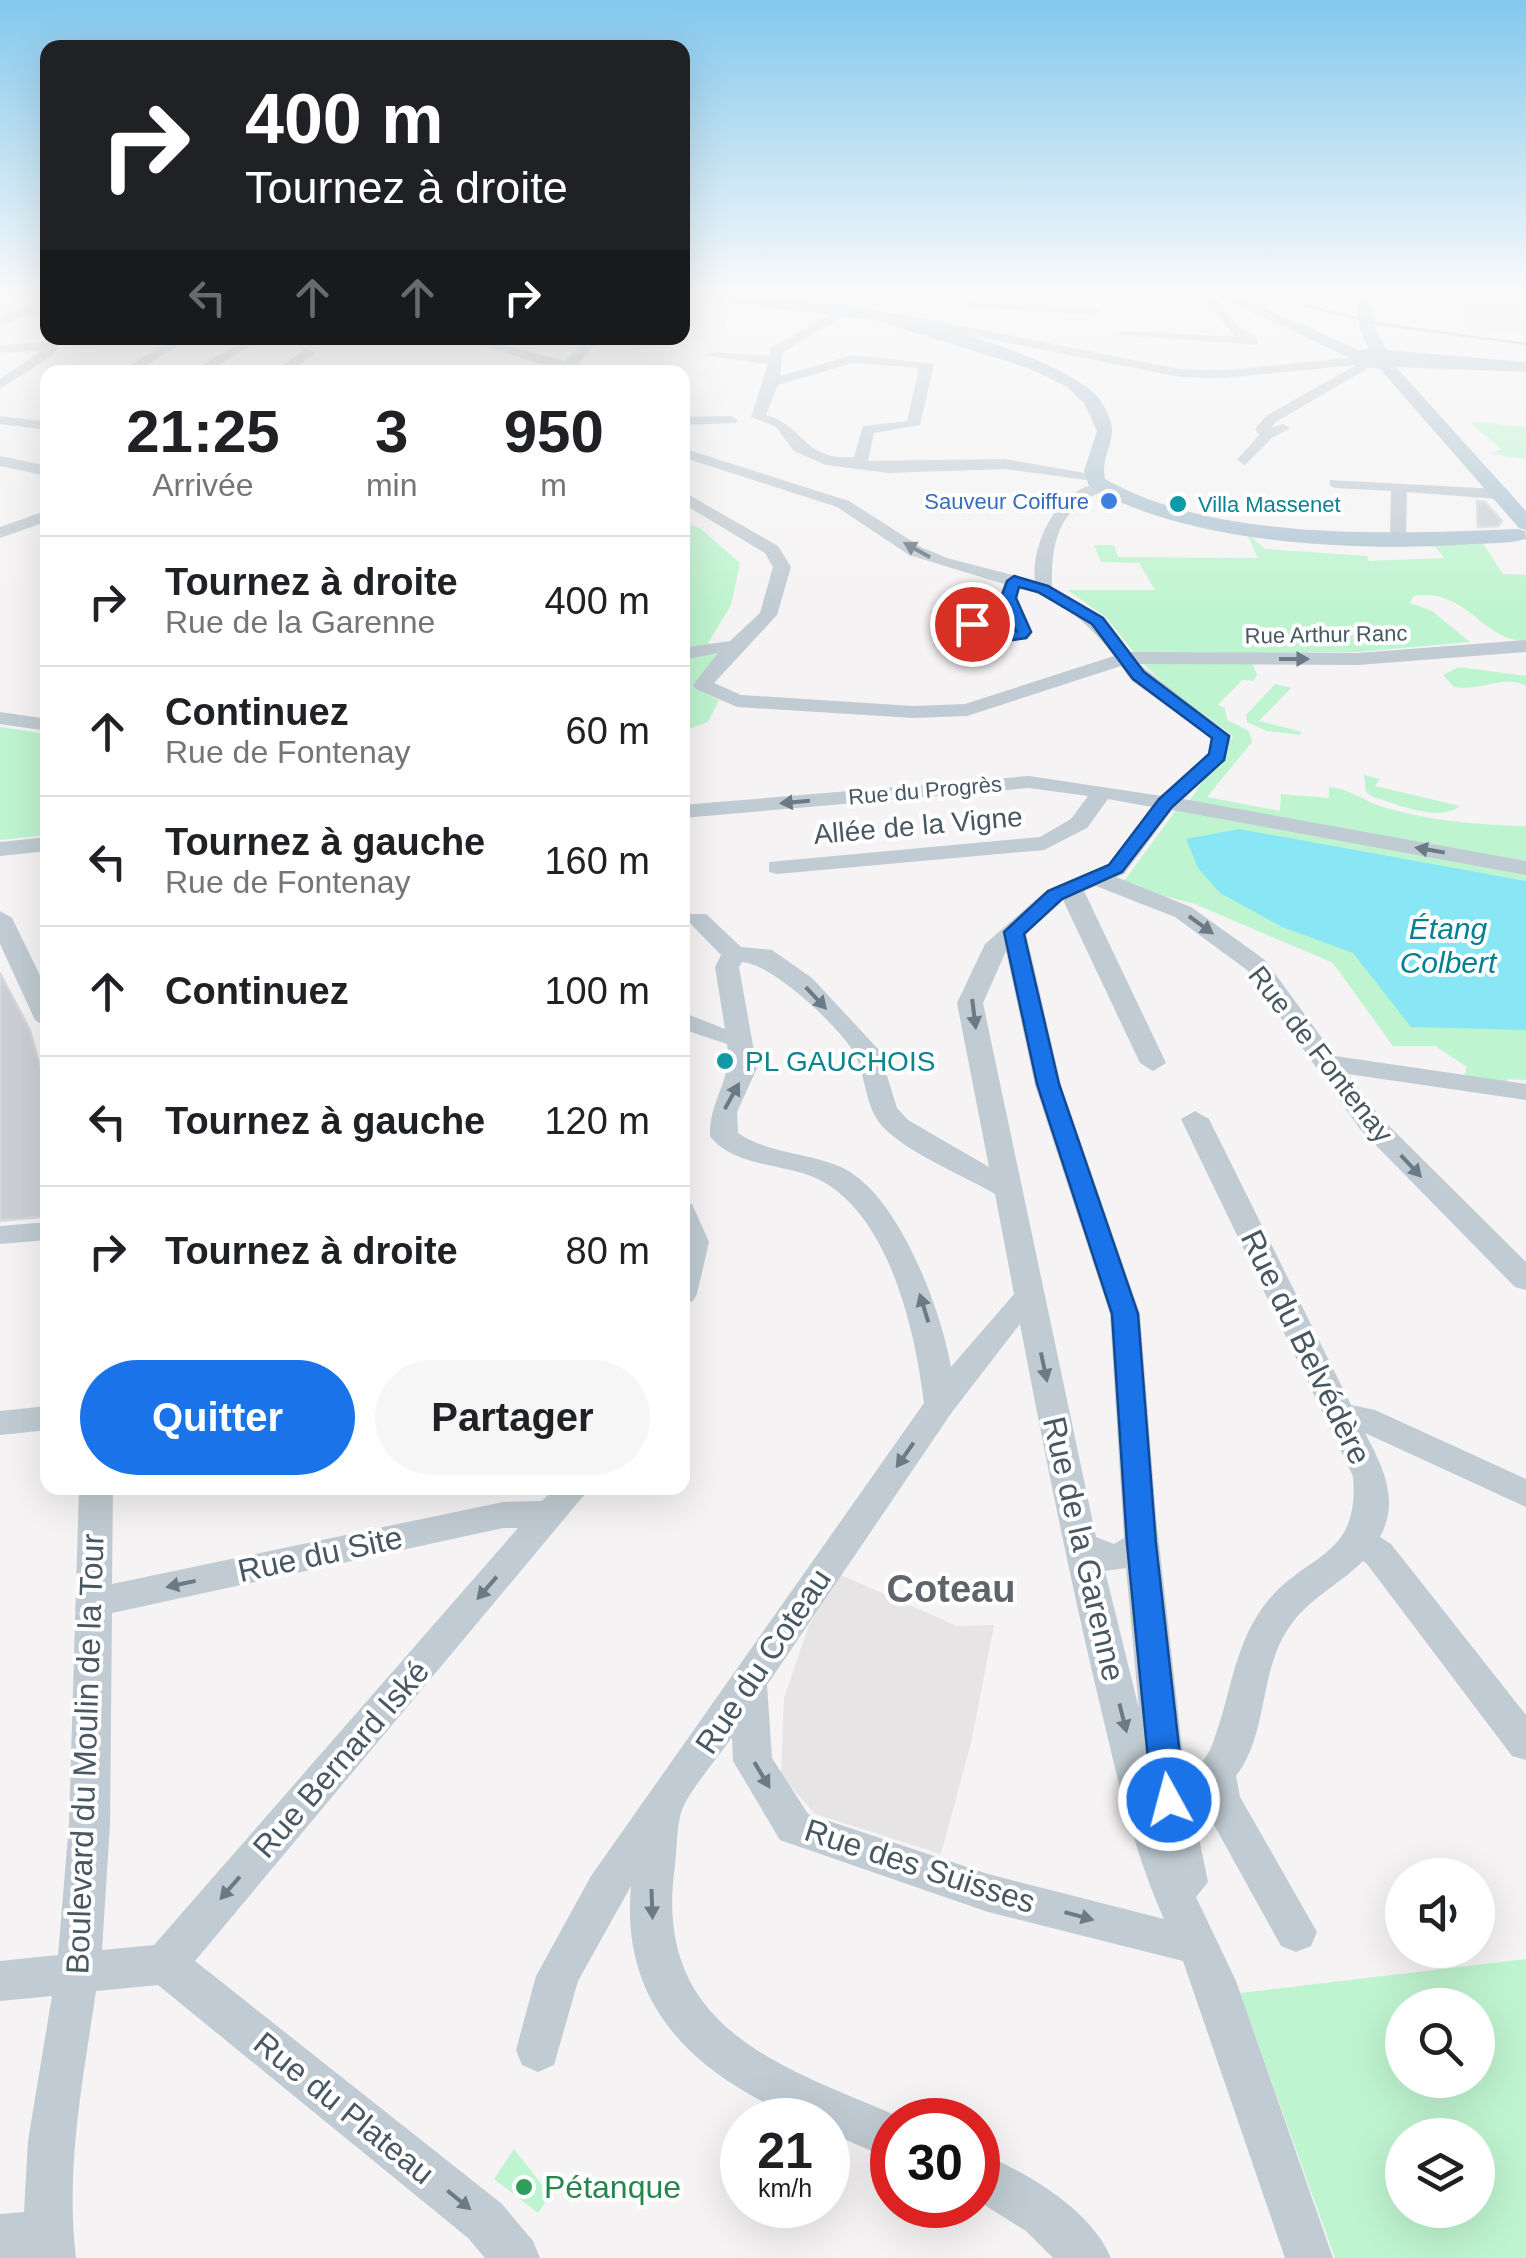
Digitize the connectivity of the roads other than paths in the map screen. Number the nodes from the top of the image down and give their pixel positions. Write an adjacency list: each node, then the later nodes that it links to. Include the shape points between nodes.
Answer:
1 (765, 399): 13 (street, via 758,417 780,423 799,448)
2 (918, 399): 13 (street, via 912,425 868,429)
3 (1090, 399): 15 (main road, via 1106,431)
4 (1309, 399): 11 (street, via 1284,415 1288,421 1279,432 1267,435)
5 (1411, 399): 18 (main road)
6 (0, 420): 9 (street)
7 (730, 420): 8 (street)
8 (690, 421)
9 (40, 424)
10 (690, 455): 24 (street, one-way to 10, via 915,552 843,504)
11 (1246, 460)
12 (0, 461): 14 (street)
13 (854, 464): 15 (street, via 1005,464)
14 (40, 469)
15 (1098, 481): 23 (main road, via 1150,509 1196,520); 25 (street, via 1055,527 1040,556)
16 (1336, 483): 17 (street)
17 (1398, 487): 18 (street); 23 (street)
18 (1497, 494): 21 (main road)
19 (690, 500): 27 (street, via 780,559 768,615)
20 (40, 518): 22 (street)
21 (1524, 532): 23 (main road)
22 (0, 533)
23 (1398, 539)
24 (1014, 581): 25 (street); 26 (street, via 1008,598 1021,635 1005,636)
25 (1043, 589): 30 (street, via 1097,621)
26 (948, 615)
27 (739, 646): 29 (street); 30 (street, Rue Arthur Ranc, via 703,685 737,701 913,712 967,710)
28 (1526, 646): 30 (street, Rue Arthur Ranc, one-way to 28, via 1398,656)
29 (690, 652)
30 (1127, 658): 34 (street, via 1138,676 1221,736 1218,756)
31 (0, 718): 32 (street)
32 (40, 724)
33 (1101, 791): 34 (street, Rue du Progrès); 35 (street, Rue du Progrès, one-way to 35, via 1004,783); 38 (street, Allée de la Vigne, via 1088,817 1044,843)
34 (1166, 803): 39 (street, Rue du Progrès, one-way to 34); 40 (street, via 1116,868)
35 (690, 811)
36 (40, 845): 37 (street)
37 (0, 849)
38 (777, 866)
39 (1526, 868)
40 (1099, 879): 41 (street, Rue de la Garenne); 50 (street, Rue de Fontenay, one-way to 50, via 1183,912 1256,965)
41 (1072, 886): 44 (street, Rue de la Garenne); 49 (street)
42 (0, 918): 46 (street)
43 (698, 919): 45 (street)
44 (1014, 932): 53 (street, Rue de la Garenne, one-way to 53, via 988,956 970,1003); 69 (street, via 1048,1084 1125,1314)
45 (734, 954): 48 (street, via 728,967); 53 (street, one-way to 53, via 763,955 803,983 866,1050 884,1110 898,1126)
46 (40, 1000)
47 (690, 1023): 48 (street)
48 (740, 1038): 60 (street, one-way to 48, via 921,1296 907,1264 852,1186 823,1170 758,1155 724,1136 722,1112 744,1068)
49 (1153, 1063)
50 (1327, 1063): 51 (street); 58 (street, Rue de Fontenay, one-way to 58, via 1370,1122)
51 (1521, 1095)
52 (1194, 1118): 61 (street, Rue du Belvédère)
53 (1008, 1190): 59 (street, Rue de la Garenne)
54 (690, 1222): 57 (street, via 696,1230)
55 (40, 1232): 56 (street)
56 (0, 1235)
57 (690, 1269)
58 (1526, 1280)
59 (1030, 1298): 60 (street, Rue du Coteau); 68 (street, Rue de la Garenne, one-way to 68)
60 (940, 1404): 71 (street, Rue du Coteau, one-way to 71)
61 (1340, 1415): 64 (street, via 1363,1418); 67 (street, Rue du Belvédère, via 1375,1500)
62 (40, 1419): 63 (street)
63 (0, 1423)
64 (1526, 1494)
65 (96, 1495): 70 (street, Boulevard du Moulin de la Tour)
66 (562, 1501): 70 (street, Rue du Site, one-way to 70); 78 (street, Rue Bernard Iské, one-way to 78)
67 (1362, 1542): 72 (street, via 1379,1554); 74 (street, via 1272,1622 1228,1757)
68 (1080, 1543): 69 (street, via 1106,1559 1124,1558); 73 (street, Rue de la Garenne, one-way to 73)
69 (1141, 1544): 73 (street)
70 (91, 1603): 79 (street, Boulevard du Moulin de la Tour, via 87,1876)
71 (748, 1680): 75 (street, Rue du Coteau); 77 (street, Rue des Suisses, one-way to 77, via 754,1761 794,1827 988,1893)
72 (1526, 1744)
73 (1149, 1764): 74 (street); 77 (street, Rue de la Garenne, via 1172,1891)
74 (1216, 1772): 76 (street, via 1221,1800)
75 (663, 1808): 81 (street, Rue du Coteau, via 606,1889 558,1976); 82 (street, one-way to 82, via 651,1869 654,1950 689,2026 757,2076)
76 (1296, 1932)
77 (1198, 1943): 88 (street, Rue de la Garenne)
78 (165, 1964): 79 (street); 86 (street, Rue du Plateau, one-way to 86, via 485,2220)
79 (78, 1973): 80 (street); 85 (street, Boulevard du Moulin de la Tour, via 50,2170)
80 (0, 1982)
81 (538, 2050)
82 (870, 2127)
83 (1000, 2188): 87 (street, via 1043,2214)
84 (0, 2238): 85 (street)
85 (50, 2246)
86 (516, 2258)
87 (1086, 2258)
88 (1308, 2258)

